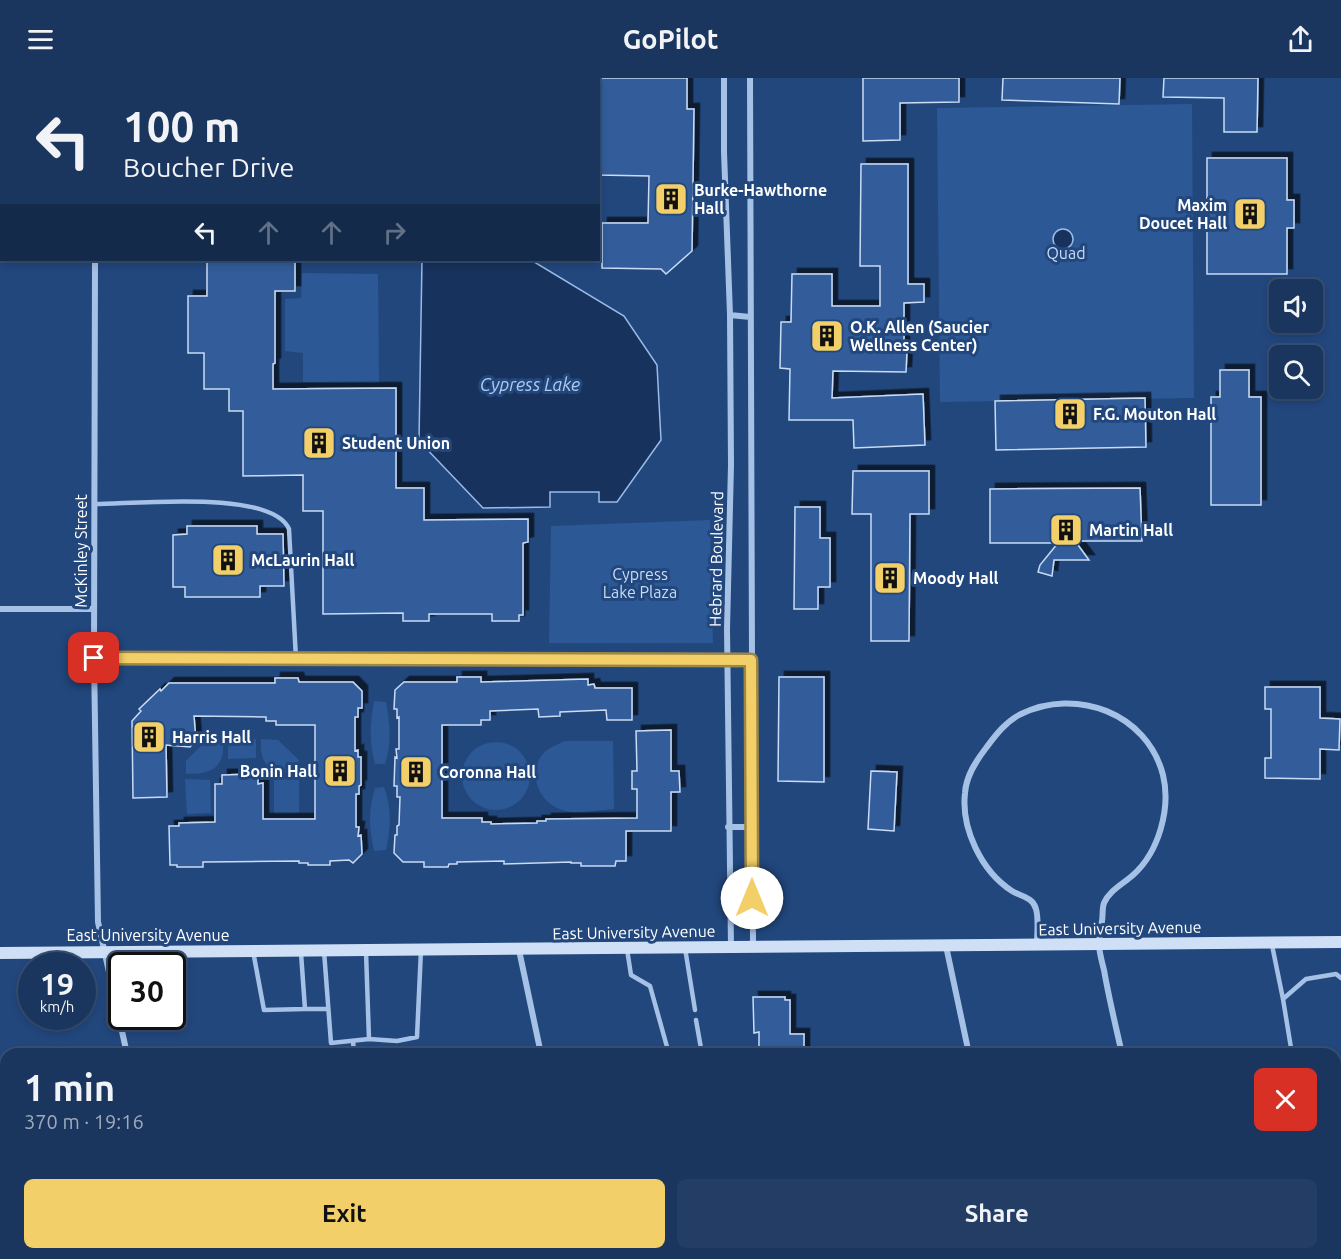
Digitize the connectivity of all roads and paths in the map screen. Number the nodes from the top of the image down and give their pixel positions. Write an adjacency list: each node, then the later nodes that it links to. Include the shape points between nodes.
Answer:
1 (724, 78): 4 (street, Hebrard Boulevard)
2 (750, 78): 5 (street, Hebrard Boulevard)
3 (95, 261): 6 (street, McKinley Street)
4 (730, 315): 5 (street); 11 (street, Hebrard Boulevard)
5 (750, 317): 12 (street, Hebrard Boulevard)
6 (95, 504): 8 (street, McKinley Street); 10 (lane, via 232,503 281,518 289,529)
7 (0, 609): 8 (street)
8 (94, 609): 9 (street, McKinley Street)
9 (94, 658): 10 (street); 30 (street, McKinley Street, via 98,922)
10 (296, 659): 11 (street)
11 (728, 660): 12 (street); 13 (street, Hebrard Boulevard)
12 (751, 660): 14 (street, Hebrard Boulevard)
13 (728, 827): 14 (street); 21 (street, Hebrard Boulevard)
14 (752, 827): 22 (street, Hebrard Boulevard)
15 (1341, 942): 16 (main road, East University Avenue)
16 (1271, 943): 17 (main road, East University Avenue); 33 (lane)
17 (1099, 944): 18 (main road, East University Avenue); 18 (street, via 1103,904 1135,873 1162,825 1166,801 1163,775 1154,752 1137,731 1115,714 1065,703 1019,714 996,733 974,765 965,791 965,819 983,861 1012,891 1029,899 1036,908); 46 (street)
18 (1037, 945): 19 (main road, East University Avenue)
19 (946, 946): 22 (main road, East University Avenue); 45 (street)
20 (685, 948): 21 (main road, East University Avenue); 23 (main road, East University Avenue); 36 (lane)
21 (731, 948): 22 (main road, East University Avenue)
22 (753, 948)
23 (627, 949): 26 (main road, East University Avenue); 43 (lane, via 631,975 650,986)
24 (366, 950): 25 (main road, East University Avenue); 29 (main road, East University Avenue); 38 (lane)
25 (421, 950): 26 (main road, East University Avenue); 38 (lane, via 417,1037 397,1041)
26 (519, 950): 42 (street)
27 (253, 951): 28 (main road, East University Avenue); 30 (main road, East University Avenue); 34 (lane, via 264,1010)
28 (300, 951): 29 (main road, East University Avenue); 34 (lane)
29 (324, 951): 35 (lane)
30 (105, 952): 31 (main road, East University Avenue); 40 (street, McKinley Street)
31 (0, 953)
32 (1341, 978): 33 (lane, via 1336,975 1306,979)
33 (1283, 999): 47 (lane)
34 (305, 1009): 35 (lane)
35 (328, 1009): 39 (lane, via 331,1043)
36 (695, 1010)
37 (696, 1020): 44 (lane)
38 (369, 1039): 39 (lane)
39 (353, 1041): 41 (lane)
40 (127, 1048)
41 (354, 1048)
42 (540, 1048)
43 (667, 1048)
44 (701, 1048)
45 (968, 1048)
46 (1121, 1048)
47 (1291, 1048)

